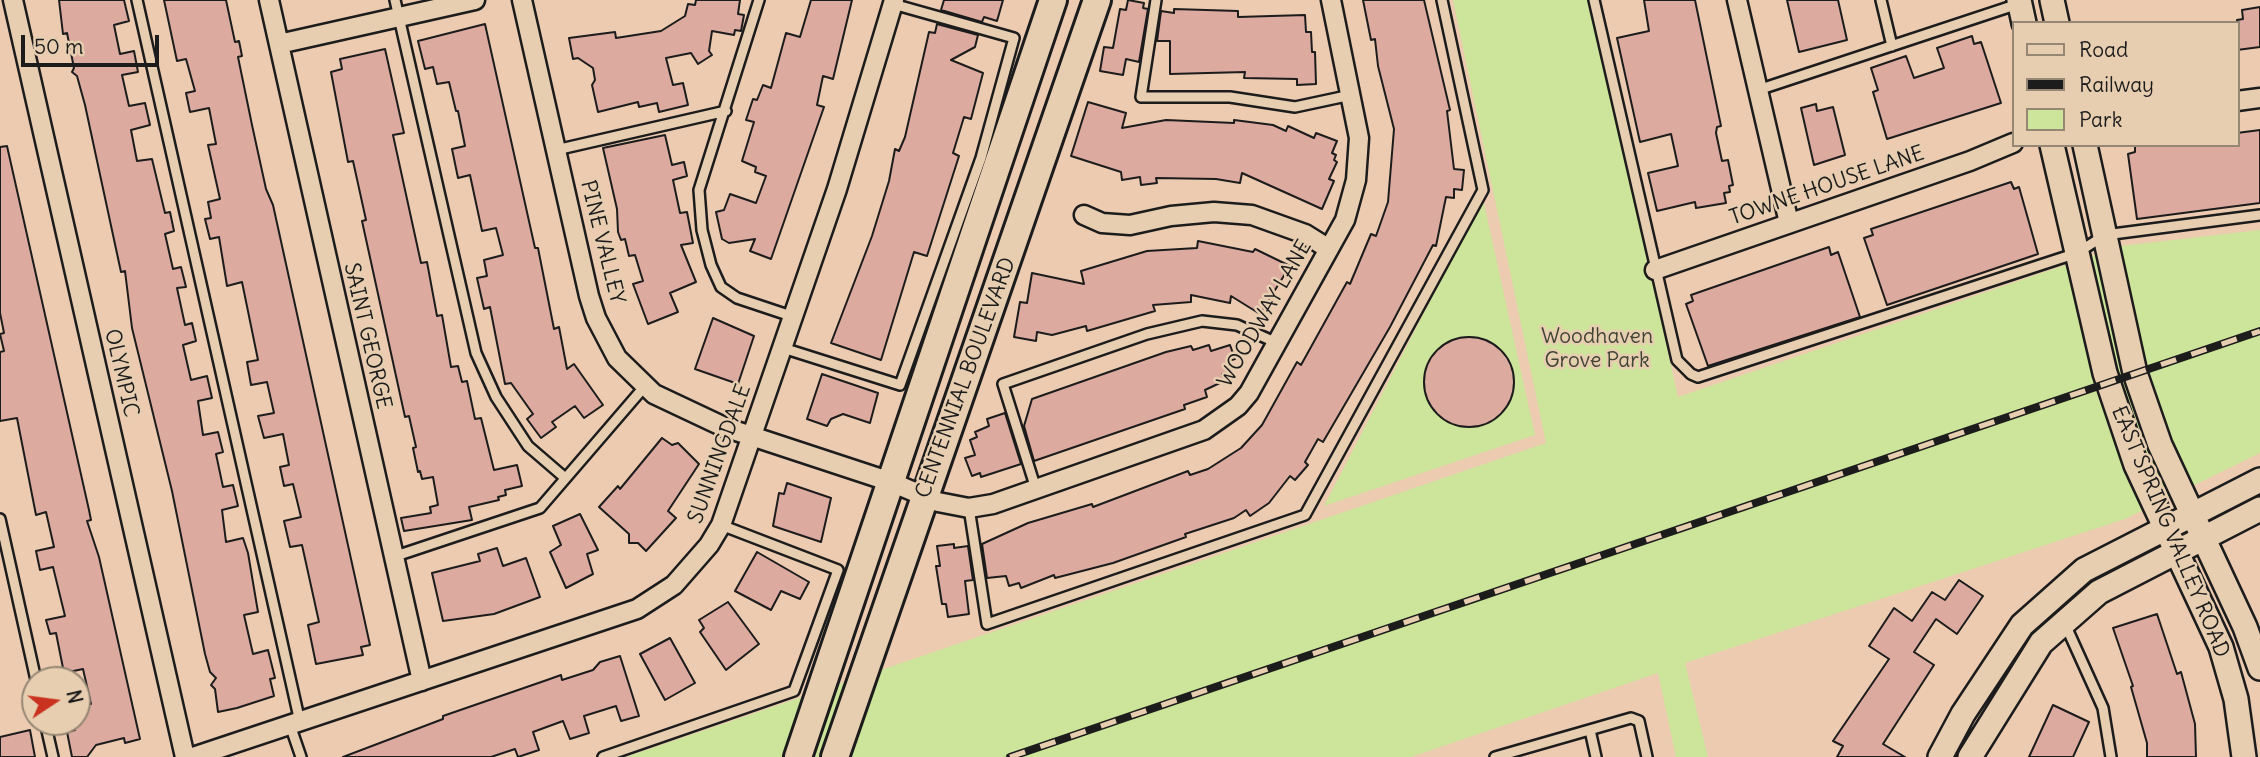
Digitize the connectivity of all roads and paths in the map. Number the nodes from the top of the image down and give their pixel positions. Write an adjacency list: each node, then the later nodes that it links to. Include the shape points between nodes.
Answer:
1 (13, 0): 65 (street, OLYMPIC)
2 (137, 0): 61 (lane)
3 (269, 0): 20 (street, SAINT GEORGE)
4 (475, 0): 17 (street)
5 (522, 0): 30 (street, PINE VALLEY)
6 (759, 0): 26 (lane)
7 (1053, 0): 45 (main road, CENTENNIAL BOULEVARD)
8 (1097, 0): 47 (main road, CENTENNIAL BOULEVARD)
9 (1156, 0): 23 (lane, via 1141,97 1230,97 1295,107)
10 (1331, 0): 23 (street, WOODWAY LANE)
11 (1442, 0): 48 (lane, via 1483,190 1304,514 987,624)
12 (1594, 0): 37 (lane)
13 (1737, 0): 22 (street)
14 (1881, 0): 21 (lane)
15 (2052, 0): 19 (street)
16 (893, 2): 38 (street, SUNNINGDALE); 40 (lane, via 1014,38 981,158 900,385)
17 (396, 9): 20 (street); 43 (lane, via 476,353 496,397 528,446)
18 (2021, 9): 21 (lane)
19 (2057, 21)
20 (279, 44): 56 (street, SAINT GEORGE)
21 (1892, 46): 22 (lane)
22 (1758, 90): 33 (street)
23 (1352, 95): 35 (street, WOODWAY LANE, via 1359,138 1356,180 1345,220)
24 (2260, 98): 25 (street)
25 (2239, 101)
26 (726, 111): 30 (lane); 38 (lane, via 699,190 711,265 721,287 737,298)
27 (2011, 144): 33 (street, TOWNE HOUSE LANE)
28 (2052, 147): 36 (street, EAST SPRING VALLEY ROAD)
29 (2085, 147): 34 (street, EAST SPRING VALLEY ROAD)
30 (556, 150): 41 (street, PINE VALLEY, via 596,318 617,358)
31 (1084, 215): 35 (street, via 1102,223 1130,225 1213,212 1252,215 1305,234)
32 (2260, 215): 34 (lane)
33 (1789, 223): 37 (street, TOWNE HOUSE LANE)
34 (2105, 235): 36 (lane); 50 (street, EAST SPRING VALLEY ROAD, via 2136,373 2160,445)
35 (1329, 249): 39 (street, WOODWAY LANE)
36 (2077, 253): 37 (lane, via 1705,377 1691,374 1677,359); 53 (street, EAST SPRING VALLEY ROAD, via 2119,419)
37 (1655, 270)
38 (794, 317): 40 (street, SUNNINGDALE)
39 (1277, 343): 46 (street, WOODWAY LANE, via 1244,399 1203,430); 46 (lane, via 1237,325 1202,321 1147,334 1003,384)
40 (783, 348): 42 (street, SUNNINGDALE)
41 (645, 386): 42 (street, PINE VALLEY); 43 (lane)
42 (751, 438): 45 (street, PINE VALLEY); 52 (street, SUNNINGDALE)
43 (564, 477): 56 (lane, via 540,508)
44 (2260, 480): 50 (street)
45 (891, 482): 47 (street, PINE VALLEY); 69 (main road, CENTENNIAL BOULEVARD)
46 (1036, 489): 48 (street, WOODWAY LANE)
47 (923, 496): 48 (street, WOODWAY LANE); 70 (main road, CENTENNIAL BOULEVARD)
48 (969, 508)
49 (2260, 509): 54 (street)
50 (2191, 513): 53 (street); 54 (street, EAST SPRING VALLEY ROAD)
51 (0, 519): 58 (lane)
52 (721, 525): 60 (street, SUNNINGDALE, via 674,585 637,609); 68 (lane, via 838,570 794,691)
53 (2165, 526): 55 (street, EAST SPRING VALLEY ROAD); 74 (street, via 2084,570 2022,625)
54 (2202, 537): 55 (street); 59 (street, EAST SPRING VALLEY ROAD)
55 (2177, 550): 57 (street, via 2099,592); 77 (street, EAST SPRING VALLEY ROAD, via 2221,646 2236,699)
56 (393, 557): 60 (street, SAINT GEORGE)
57 (2064, 623): 75 (street, via 2041,643); 76 (lane, via 2103,708)
58 (33, 666)
59 (2260, 668)
60 (422, 681): 61 (street, SUNNINGDALE)
61 (295, 724): 66 (street, SUNNINGDALE); 67 (lane)
62 (1590, 730): 71 (lane); 72 (lane); 73 (lane, via 1631,718 1639,721)
63 (48, 736): 64 (lane)
64 (53, 757)
65 (185, 757)
66 (193, 757)
67 (301, 757)
68 (603, 757)
69 (798, 757)
70 (835, 757)
71 (1495, 757)
72 (1596, 757)
73 (1647, 757)
74 (1940, 757)
75 (1970, 757)
76 (2111, 757)
77 (2244, 757)

